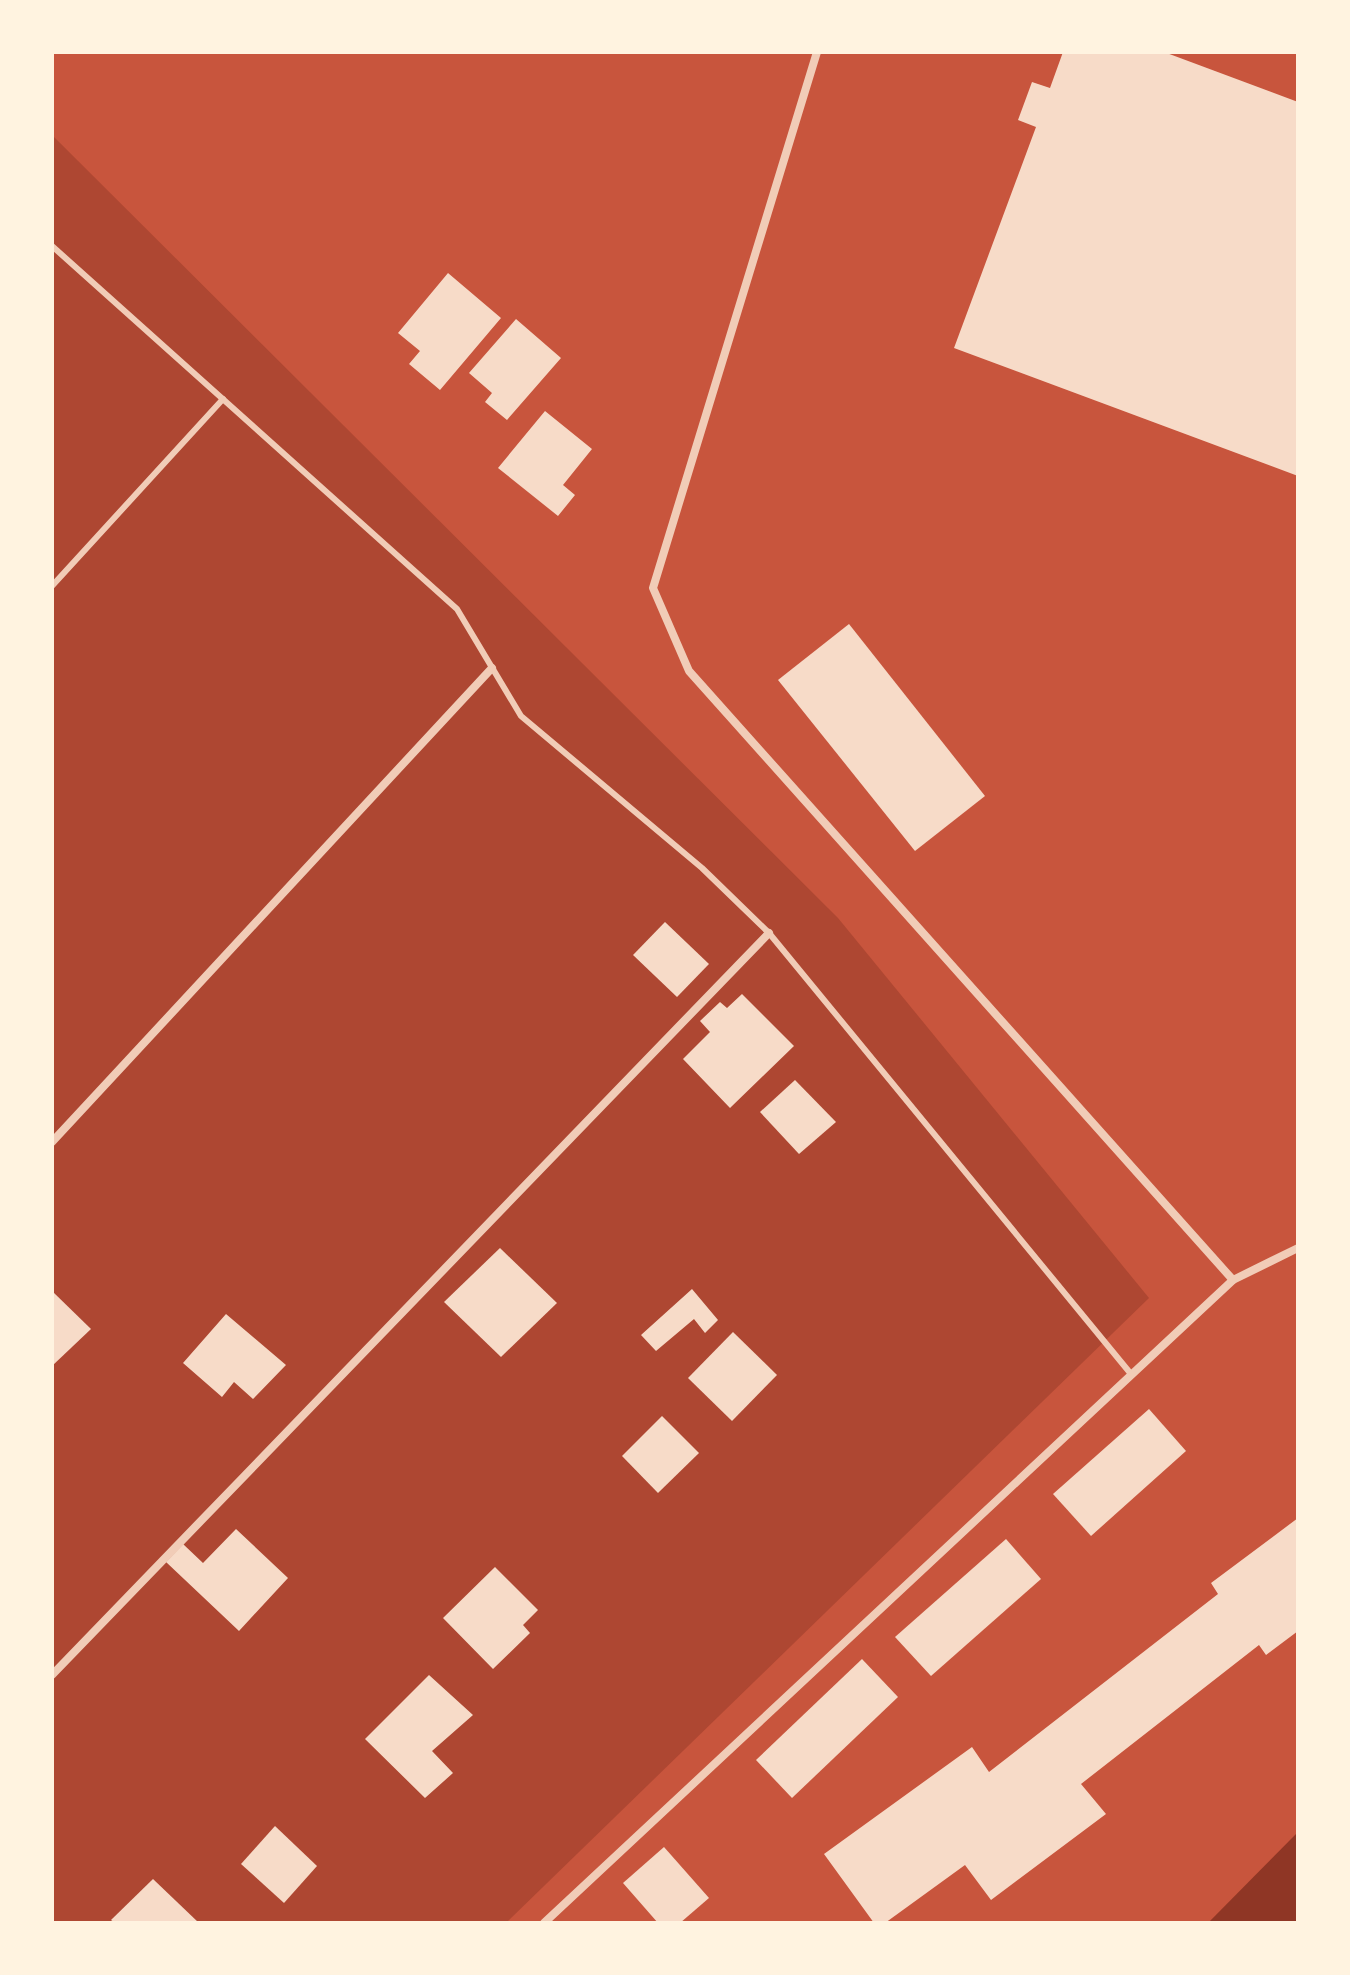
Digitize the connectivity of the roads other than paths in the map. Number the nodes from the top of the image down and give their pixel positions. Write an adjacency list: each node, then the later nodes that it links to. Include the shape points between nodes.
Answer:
1 (817, 52): 9 (street, via 653,588 689,671)
2 (52, 246): 3 (lane)
3 (223, 399): 4 (lane); 5 (lane, via 457,609)
4 (52, 586)
5 (492, 668): 6 (lane, via 521,716 702,868); 7 (street)
6 (769, 933): 10 (lane); 11 (street)
7 (52, 1142)
8 (1298, 1248): 9 (street)
9 (1233, 1280): 10 (street)
10 (1131, 1374): 12 (street)
11 (52, 1675)
12 (544, 1923)

